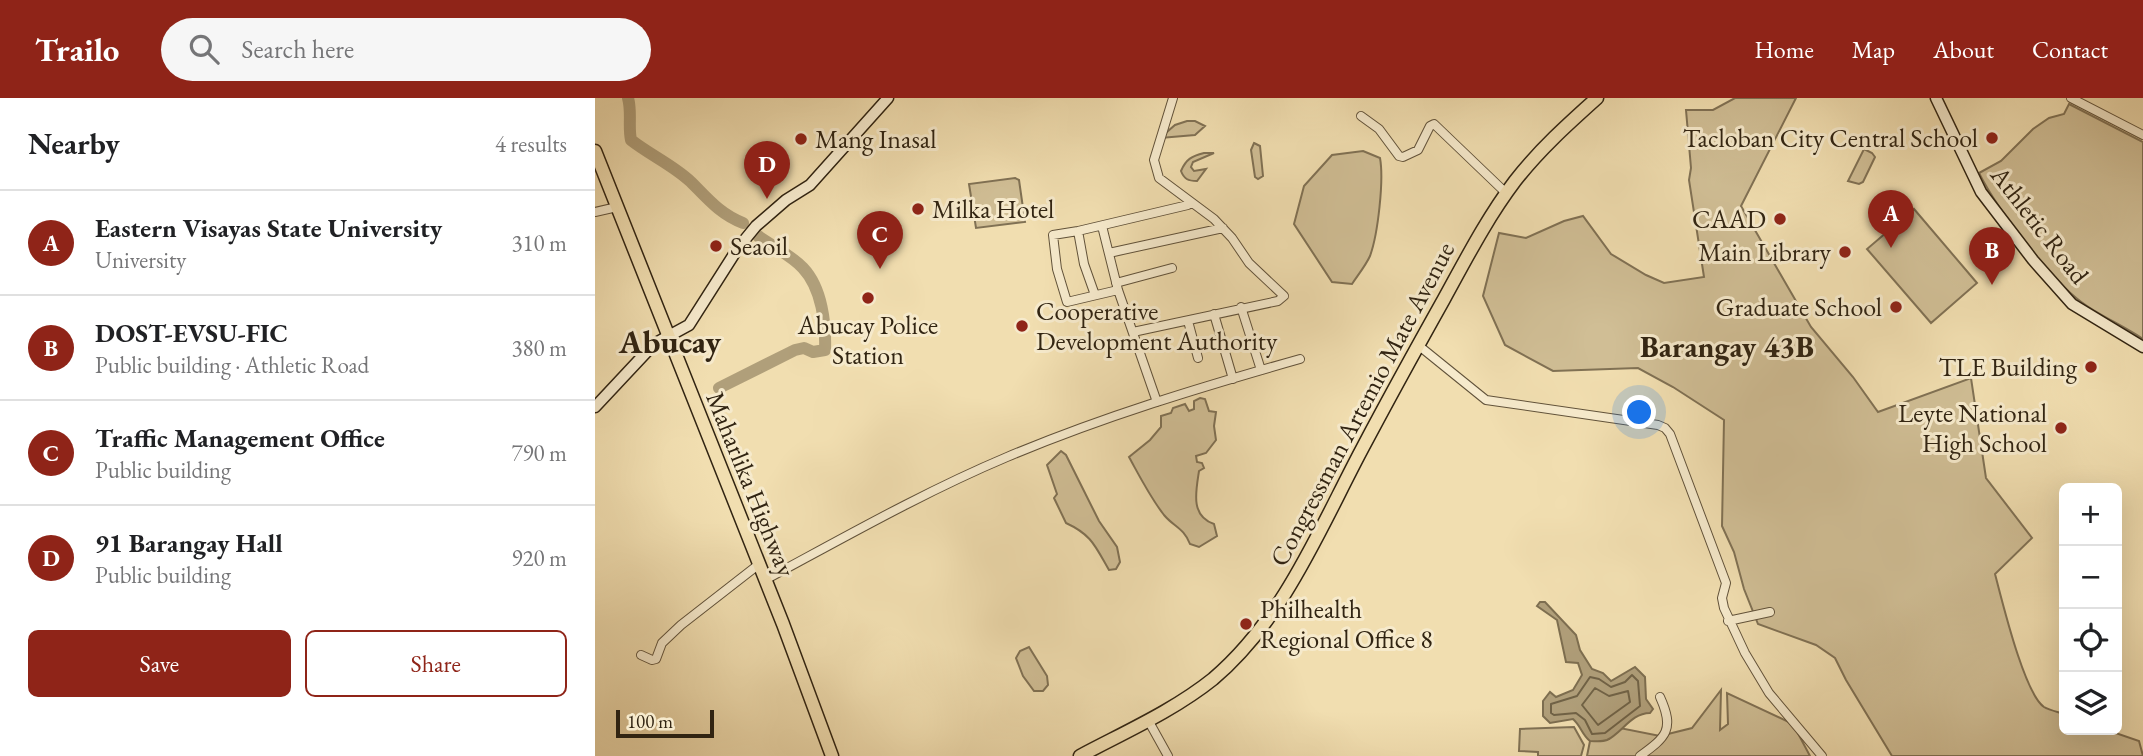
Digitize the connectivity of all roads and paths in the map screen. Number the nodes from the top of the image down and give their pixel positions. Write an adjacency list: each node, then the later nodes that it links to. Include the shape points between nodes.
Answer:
1 (888, 98): 24 (street, via 807,187 756,226 689,325)
2 (1173, 98): 10 (street, via 1154,164 1159,178)
3 (1597, 98): 9 (main road, Congressman Artemio Mate Avenue, via 1556,135)
4 (1936, 98): 26 (street, Athletic Road, via 1981,192 2032,260 2072,304)
5 (2071, 98): 7 (street)
6 (1361, 116): 9 (street, via 1403,157 1418,150 1434,124)
7 (2143, 135)
8 (595, 151): 11 (main road, Maharlika Highway)
9 (1506, 193): 25 (main road, Congressman Artemio Mate Avenue)
10 (1190, 201): 13 (street); 14 (street)
11 (617, 207): 12 (street); 24 (main road, Maharlika Highway)
12 (595, 212)
13 (1102, 226): 15 (street); 16 (street)
14 (1223, 228): 16 (street); 20 (street, via 1249,263 1284,296)
15 (1078, 231): 19 (street); 19 (street, via 1052,235 1057,269 1067,302)
16 (1109, 253): 18 (street)
17 (1172, 268): 18 (street)
18 (1117, 286): 19 (street); 23 (street)
19 (1095, 295)
20 (1241, 307): 21 (street); 29 (street)
21 (1214, 314): 22 (street); 30 (street)
22 (1188, 321): 23 (street); 27 (street)
23 (1133, 332): 31 (street)
24 (669, 337): 32 (street, via 654,344); 33 (main road, Maharlika Highway)
25 (1418, 345): 36 (street, via 1486,400 1665,428 1726,583 1722,598); 39 (main road, Congressman Artemio Mate Avenue, via 1273,611 1213,678)
26 (2143, 347)
27 (1198, 358)
28 (1300, 359): 29 (street)
29 (1261, 370): 30 (street)
30 (1233, 379): 31 (street)
31 (1157, 402): 34 (street, via 981,468)
32 (595, 407)
33 (758, 565): 34 (main road, Maharlika Highway); 37 (street, via 681,625 662,643 656,659)
34 (765, 580): 40 (main road, Maharlika Highway)
35 (1770, 612): 36 (street)
36 (1728, 621): 44 (street, via 1769,693)
37 (641, 655)
38 (1660, 697): 43 (street, via 1668,727 1661,742)
39 (1148, 720): 41 (main road, Congressman Artemio Mate Avenue); 42 (street)
40 (832, 756)
41 (1080, 756)
42 (1168, 756)
43 (1640, 756)
44 (1822, 756)

